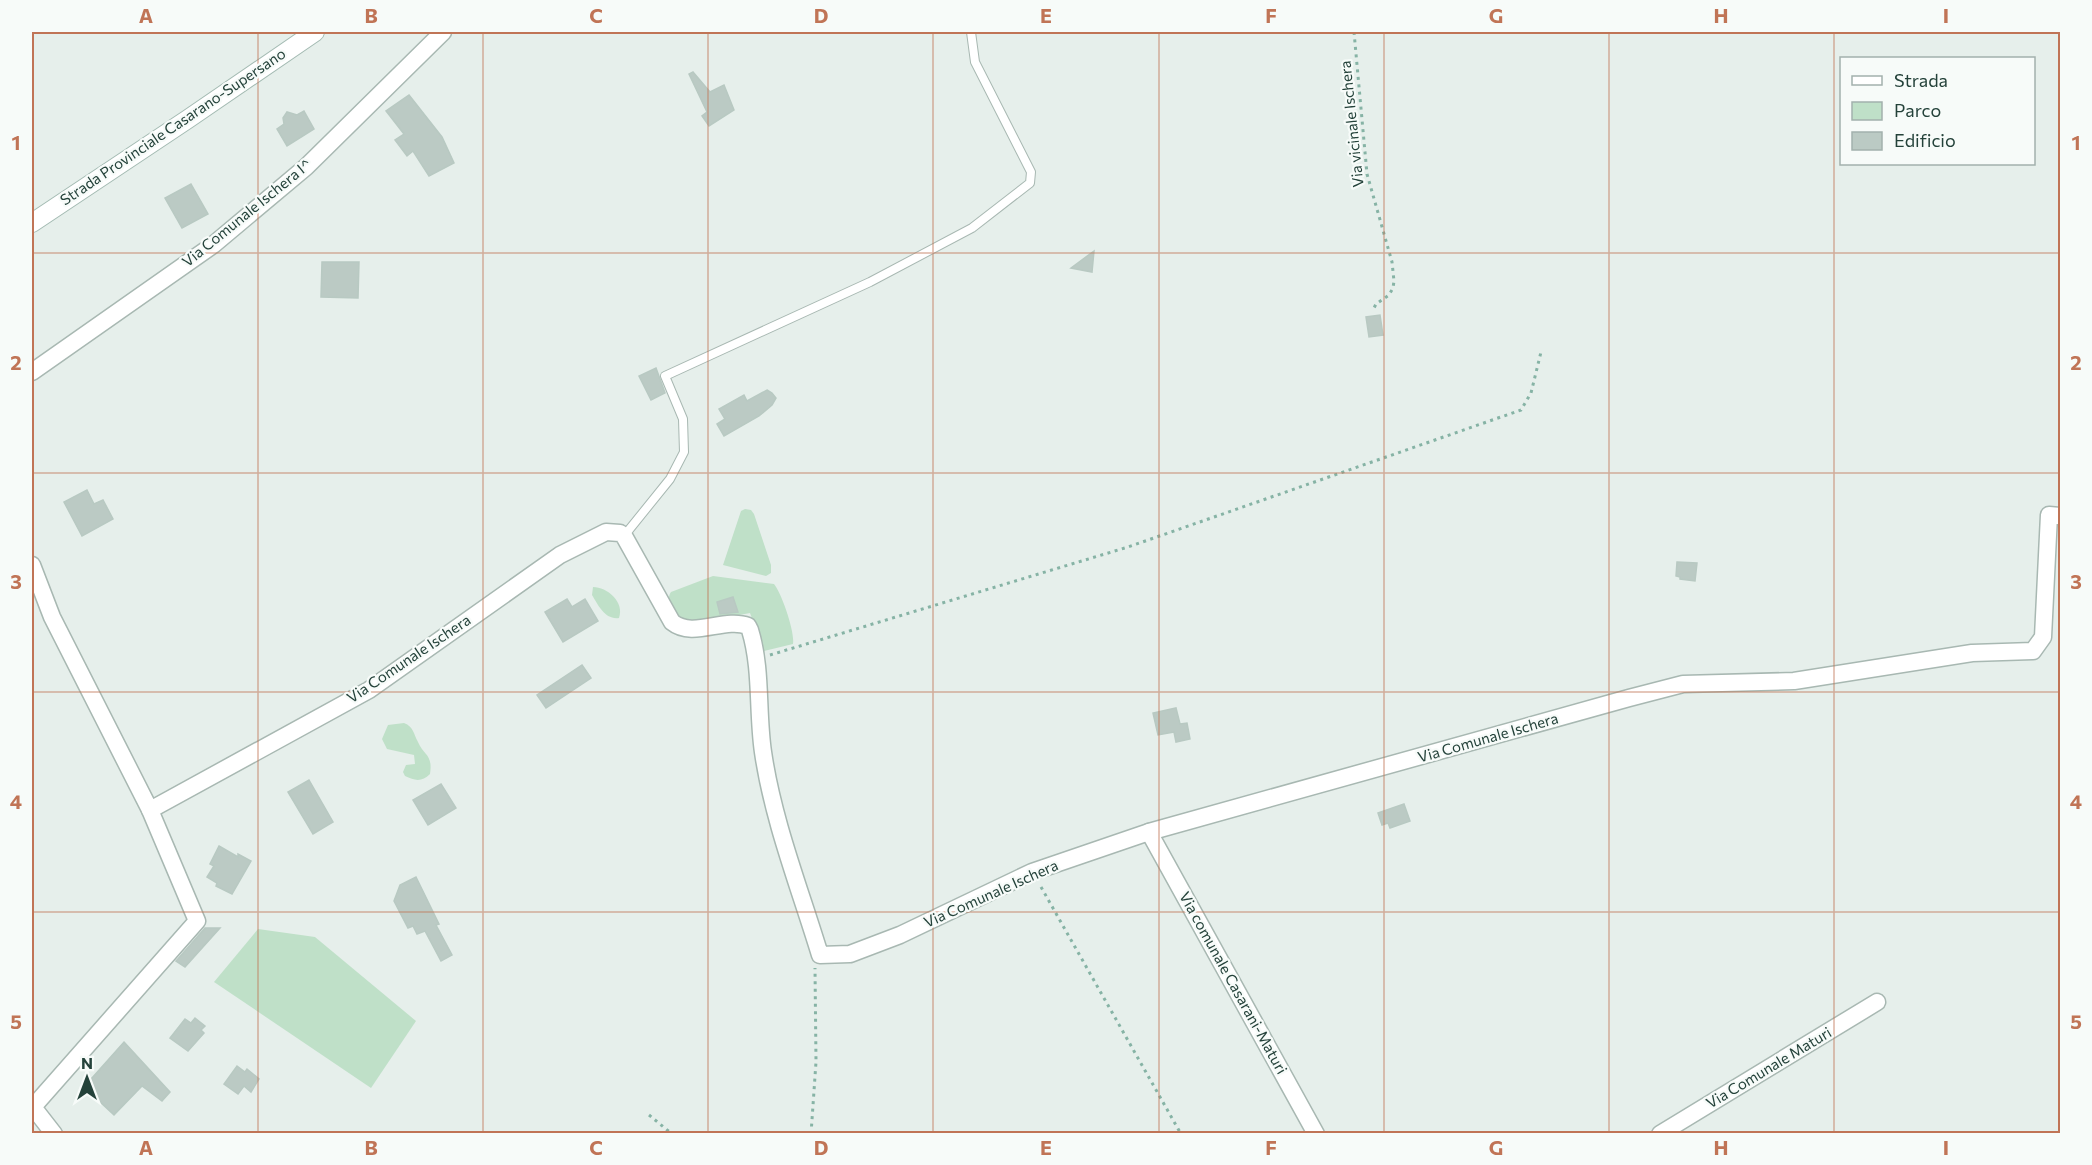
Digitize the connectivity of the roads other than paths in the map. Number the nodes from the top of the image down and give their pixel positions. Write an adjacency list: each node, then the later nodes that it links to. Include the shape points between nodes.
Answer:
1 (315, 32): 4 (main road, Strada Provinciale Casarano-Supersano)
2 (443, 32): 5 (street, Via Comunale Ischera I^, via 306,167 213,245)
3 (971, 32): 7 (lane, via 975,62 1031,172 1030,183 972,228 870,282 665,376 683,419 684,452 670,479)
4 (32, 223)
5 (32, 372)
6 (2061, 516): 10 (street, Via Comunale Ischera, via 2049,515 2043,637 2033,651 1972,653 1794,681 1683,684)
7 (624, 536): 9 (street, Via Comunale Ischera, via 606,532 560,555 369,690); 10 (street, Via Comunale Ischera, via 678,627 748,626 757,659 763,751 772,797 819,955 850,954 900,935 1032,872)
8 (32, 565): 9 (street, via 52,617)
9 (150, 810): 12 (street, via 197,921)
10 (1149, 832): 14 (street, Via comunale Casarani-Maturi)
11 (1877, 1002): 15 (street, Via Comunale Maturi)
12 (32, 1108): 13 (street)
13 (54, 1134)
14 (1316, 1134)
15 (1660, 1134)

